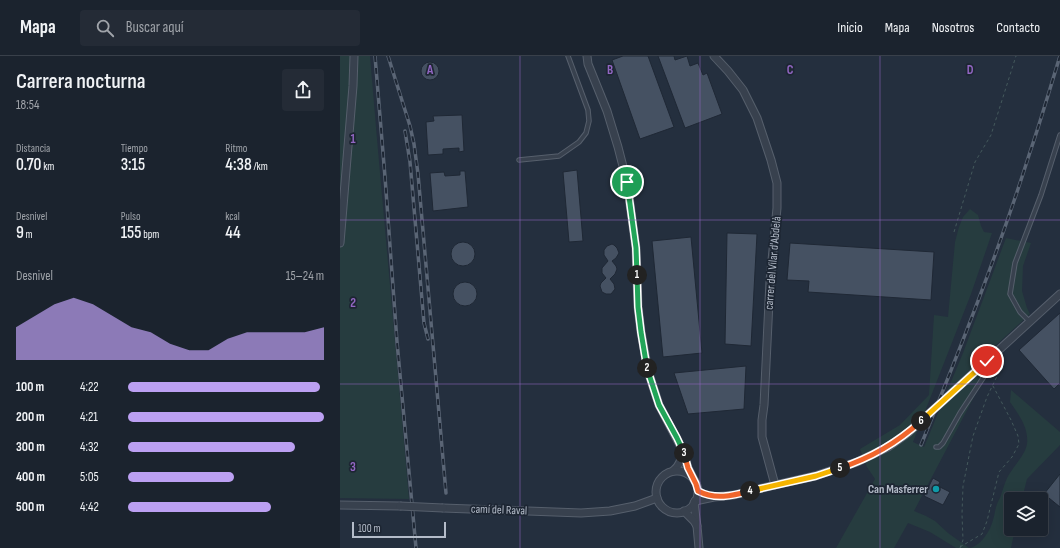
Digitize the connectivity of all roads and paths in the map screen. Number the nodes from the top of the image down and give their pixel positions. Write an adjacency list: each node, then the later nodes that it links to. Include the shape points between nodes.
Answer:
1 (354, 56): 11 (street, via 354,86)
2 (568, 56): 9 (lane, via 588,110 586,133 579,142 559,156)
3 (587, 56): 7 (street)
4 (592, 56): 7 (street)
5 (714, 56): 21 (street, carrer del Vilar d'Abdelà, via 744,90 757,118 776,183 777,208 762,420 762,437)
6 (1016, 56): 10 (path, via 991,135 975,162)
7 (590, 72): 17 (street, via 607,111 627,182 636,248 640,326 648,372 659,405)
8 (1060, 134): 13 (lane, via 1041,195 1015,263 1010,294 1020,312)
9 (519, 160)
10 (954, 232)
11 (340, 243)
12 (1060, 294): 13 (street)
13 (1030, 322): 21 (street, via 910,432 888,447 843,467)
14 (993, 366): 18 (lane, via 942,443)
15 (1000, 372): 16 (path)
16 (993, 386): 29 (path, via 973,436 963,486); 29 (path, via 1011,420 1019,444 999,472 982,534)
17 (677, 438): 19 (street, via 682,450 678,466); 20 (street)
18 (936, 447)
19 (673, 471): 20 (street, via 687,473); 24 (street, via 666,473 657,484)
20 (693, 478): 22 (street)
21 (775, 485): 23 (street)
22 (698, 491): 23 (street); 25 (street)
23 (720, 497): 25 (street)
24 (657, 498): 26 (street, camí del Raval, bridge, via 610,511 581,513); 27 (street, via 664,509 670,512)
25 (695, 502): 27 (street); 28 (street)
26 (340, 505)
27 (684, 512): 28 (street)
28 (697, 526): 30 (street)
29 (960, 547)
30 (699, 548)

